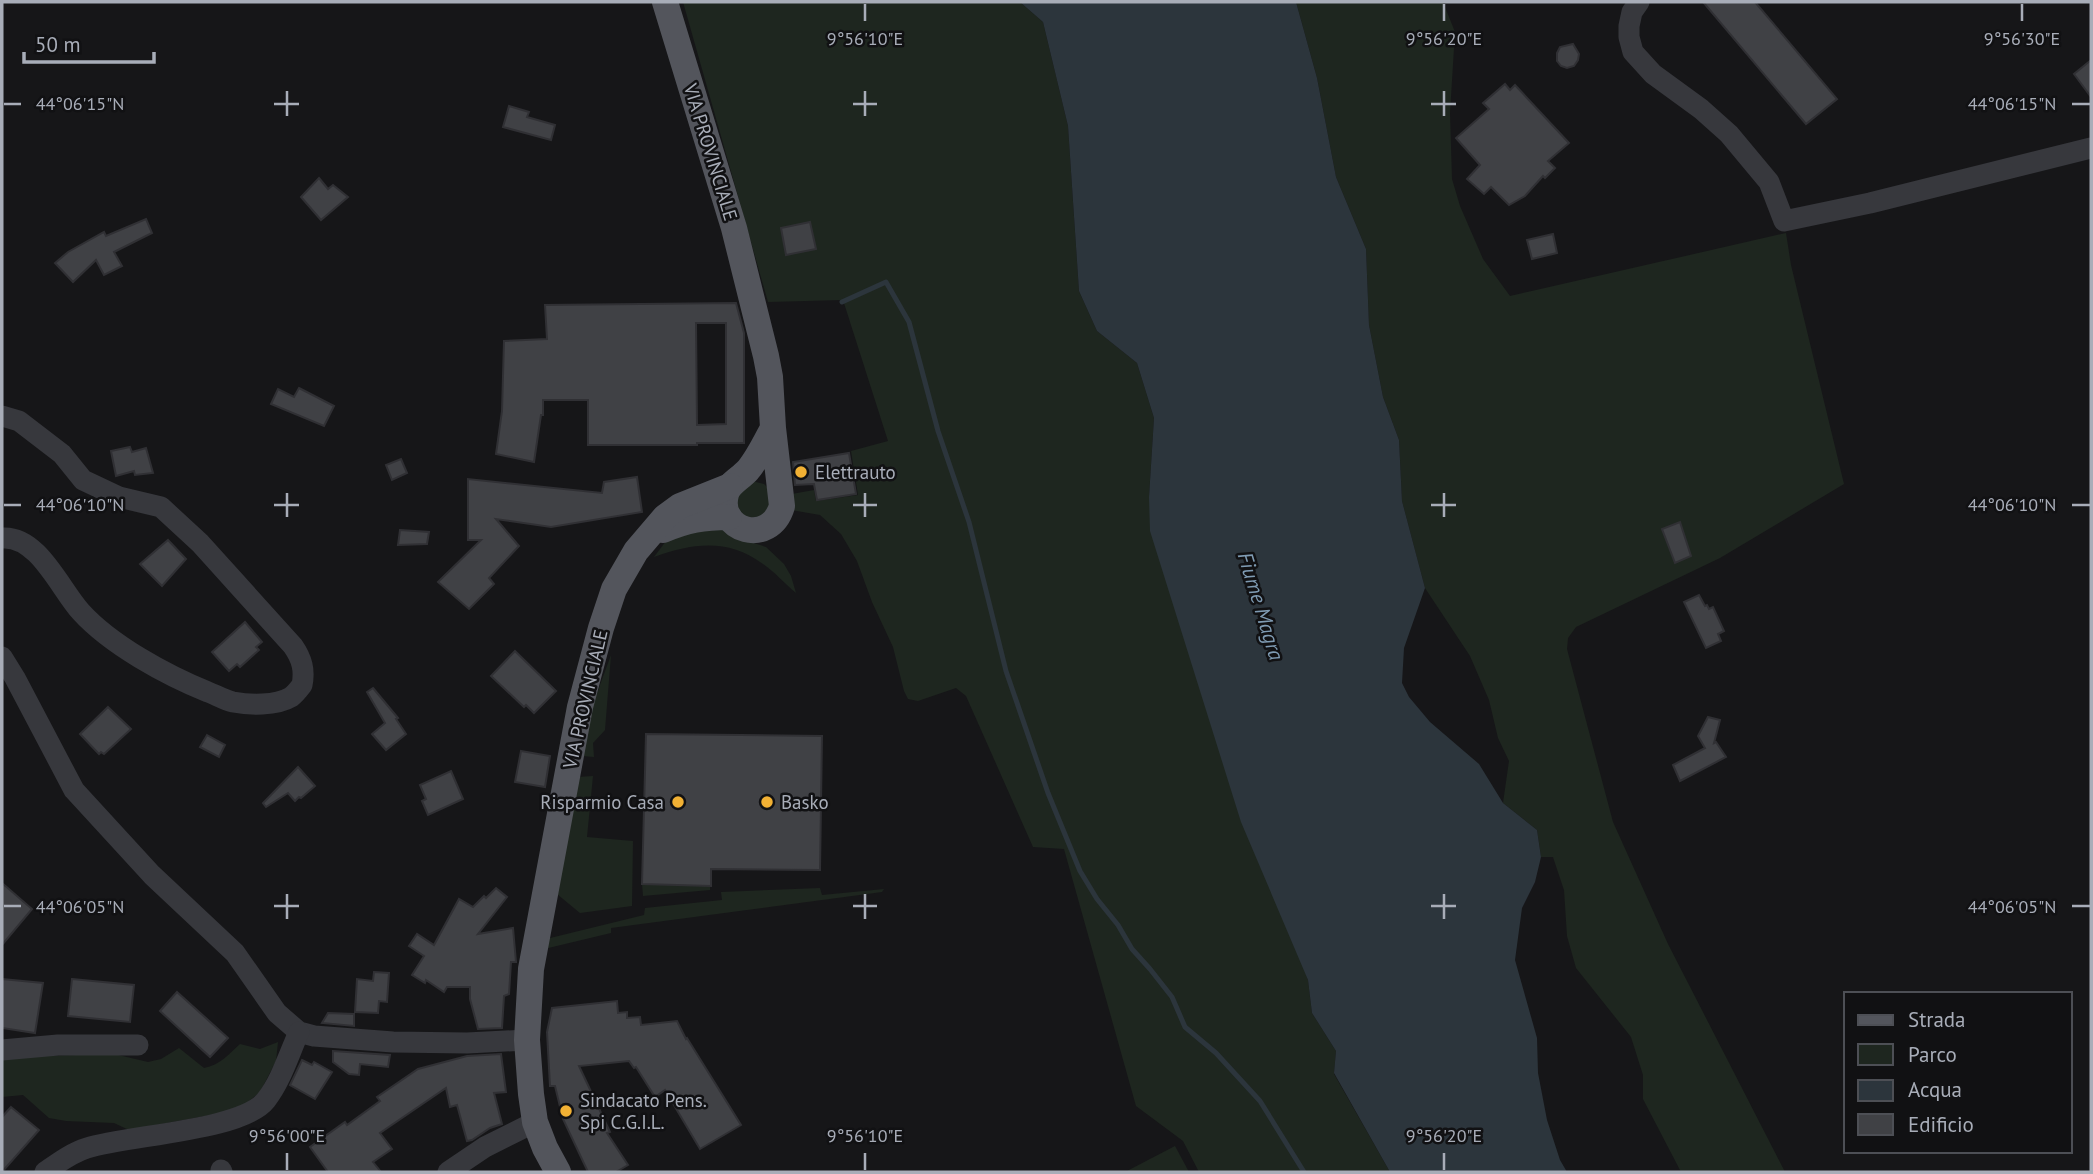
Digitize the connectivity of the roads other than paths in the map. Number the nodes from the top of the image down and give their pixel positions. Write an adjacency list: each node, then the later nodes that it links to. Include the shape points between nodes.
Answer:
1 (1639, 2): 3 (street, via 1629,26 1633,52 1653,74 1729,134 1769,182 1784,222)
2 (665, 3): 5 (main road, VIA PROVINCIALE, via 734,228 770,377)
3 (2091, 148)
4 (2, 416): 10 (street, via 19,421 62,454 83,480 119,497 161,507 200,542 293,646 301,658 302,685 291,697 276,702 232,702 161,670 81,612 27,545)
5 (772, 428): 6 (main road, via 760,453); 7 (main road, VIA PROVINCIALE)
6 (735, 482): 7 (main road, via 759,474); 8 (main road, via 725,498); 9 (main road, via 680,506)
7 (780, 491): 8 (main road, VIA PROVINCIALE, via 779,515 767,527 750,531)
8 (729, 517): 9 (main road, VIA PROVINCIALE, via 686,520)
9 (648, 537): 13 (main road, VIA PROVINCIALE, via 614,589 580,707 531,969)
10 (2, 538)
11 (2, 657): 12 (street, via 74,790 152,875 234,953 277,1013)
12 (299, 1032): 13 (street, via 393,1042); 17 (street, via 266,1101 252,1112 210,1126 85,1148)
13 (527, 1040): 16 (main road, VIA PROVINCIALE)
14 (138, 1045): 15 (street)
15 (2, 1050)
16 (535, 1122): 18 (street); 19 (main road, VIA PROVINCIALE)
17 (45, 1172)
18 (448, 1172)
19 (558, 1172)

